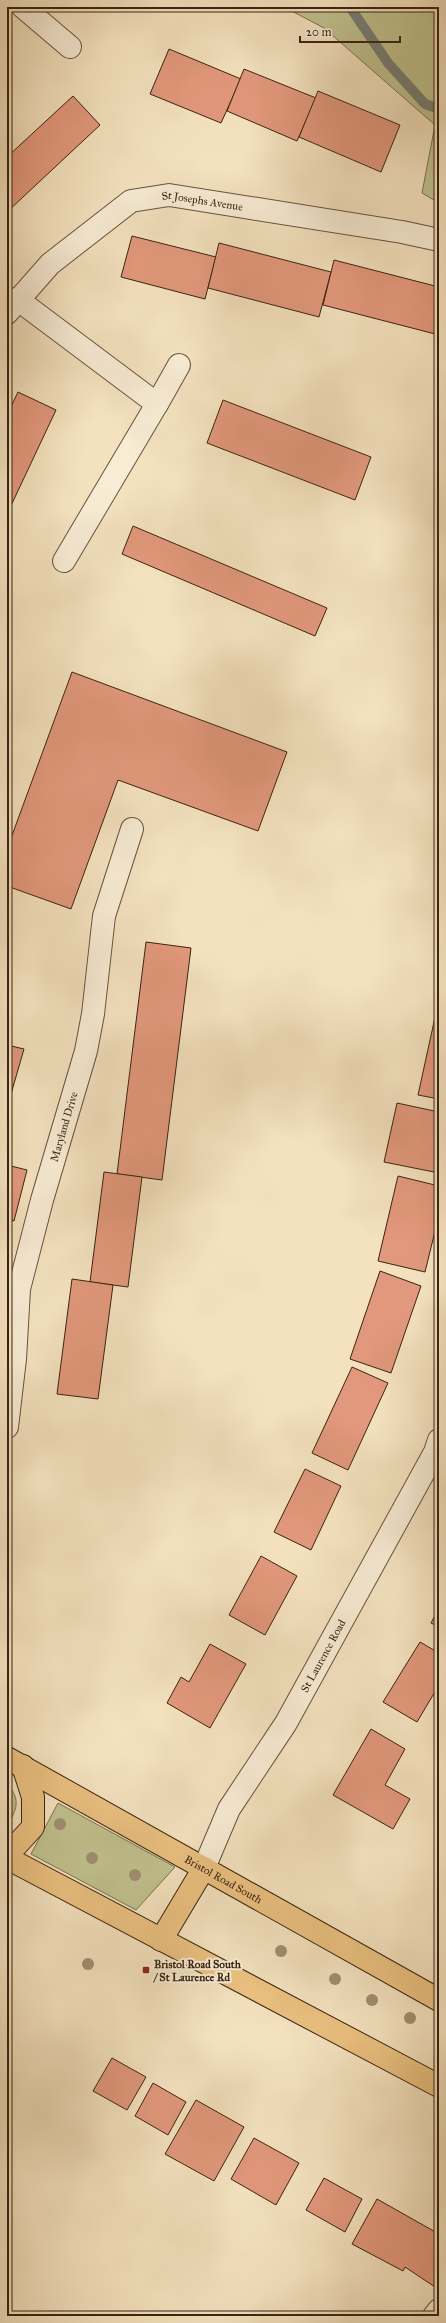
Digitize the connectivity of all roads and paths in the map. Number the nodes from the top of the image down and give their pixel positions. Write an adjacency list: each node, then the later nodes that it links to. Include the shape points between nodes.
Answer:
1 (24, 7): 2 (street)
2 (70, 47)
3 (439, 240): 4 (street, St Josephs Avenue, via 169,195 131,201 50,264)
4 (12, 306): 6 (street)
5 (179, 365): 6 (street)
6 (157, 404): 7 (street)
7 (64, 561)
8 (132, 829): 9 (street, Maryland Drive, via 104,916 93,1014 86,1051 19,1289 15,1359)
9 (7, 1427)
10 (439, 1440): 14 (street, St Laurence Road, via 435,1452 286,1723 229,1809)
11 (15, 1762): 12 (highway, via 33,1797 33,1827 12,1850); 14 (highway, Bristol Road South)
12 (7, 1852)
13 (7, 1858): 15 (highway)
14 (204, 1868): 15 (highway); 16 (highway, Bristol Road South)
15 (161, 1940): 17 (highway)
16 (439, 2000)
17 (439, 2086)
18 (439, 2310): 19 (street)
19 (434, 2316)

